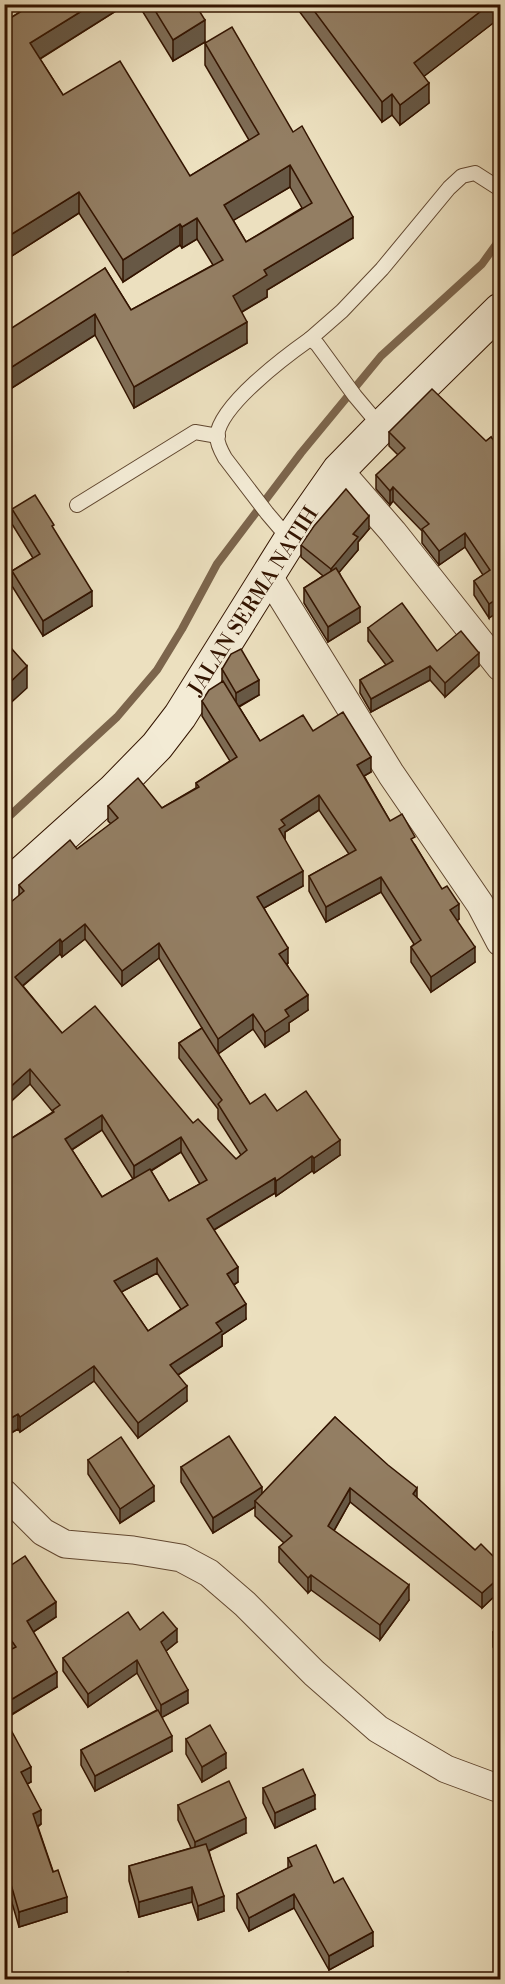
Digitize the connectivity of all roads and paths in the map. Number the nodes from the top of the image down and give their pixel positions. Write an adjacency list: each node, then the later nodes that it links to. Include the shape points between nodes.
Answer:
1 (501, 189): 3 (lane, via 475,173 462,176 382,269)
2 (501, 310): 4 (street, JALAN SERMA NATIH)
3 (310, 339): 4 (lane); 5 (lane, via 246,393 221,422)
4 (381, 427): 6 (street, JALAN SERMA NATIH)
5 (218, 436): 7 (lane, via 195,432); 8 (lane, via 225,458)
6 (339, 470): 8 (street, JALAN SERMA NATIH); 10 (street)
7 (77, 506)
8 (290, 540): 9 (street, JALAN SERMA NATIH)
9 (268, 575): 11 (street, JALAN SERMA NATIH, via 157,746); 12 (street)
10 (501, 667)
11 (4, 889)
12 (501, 942)
13 (4, 1493): 14 (street, via 43,1532 65,1544 181,1558 209,1573 378,1730 446,1769)
14 (501, 1789)

